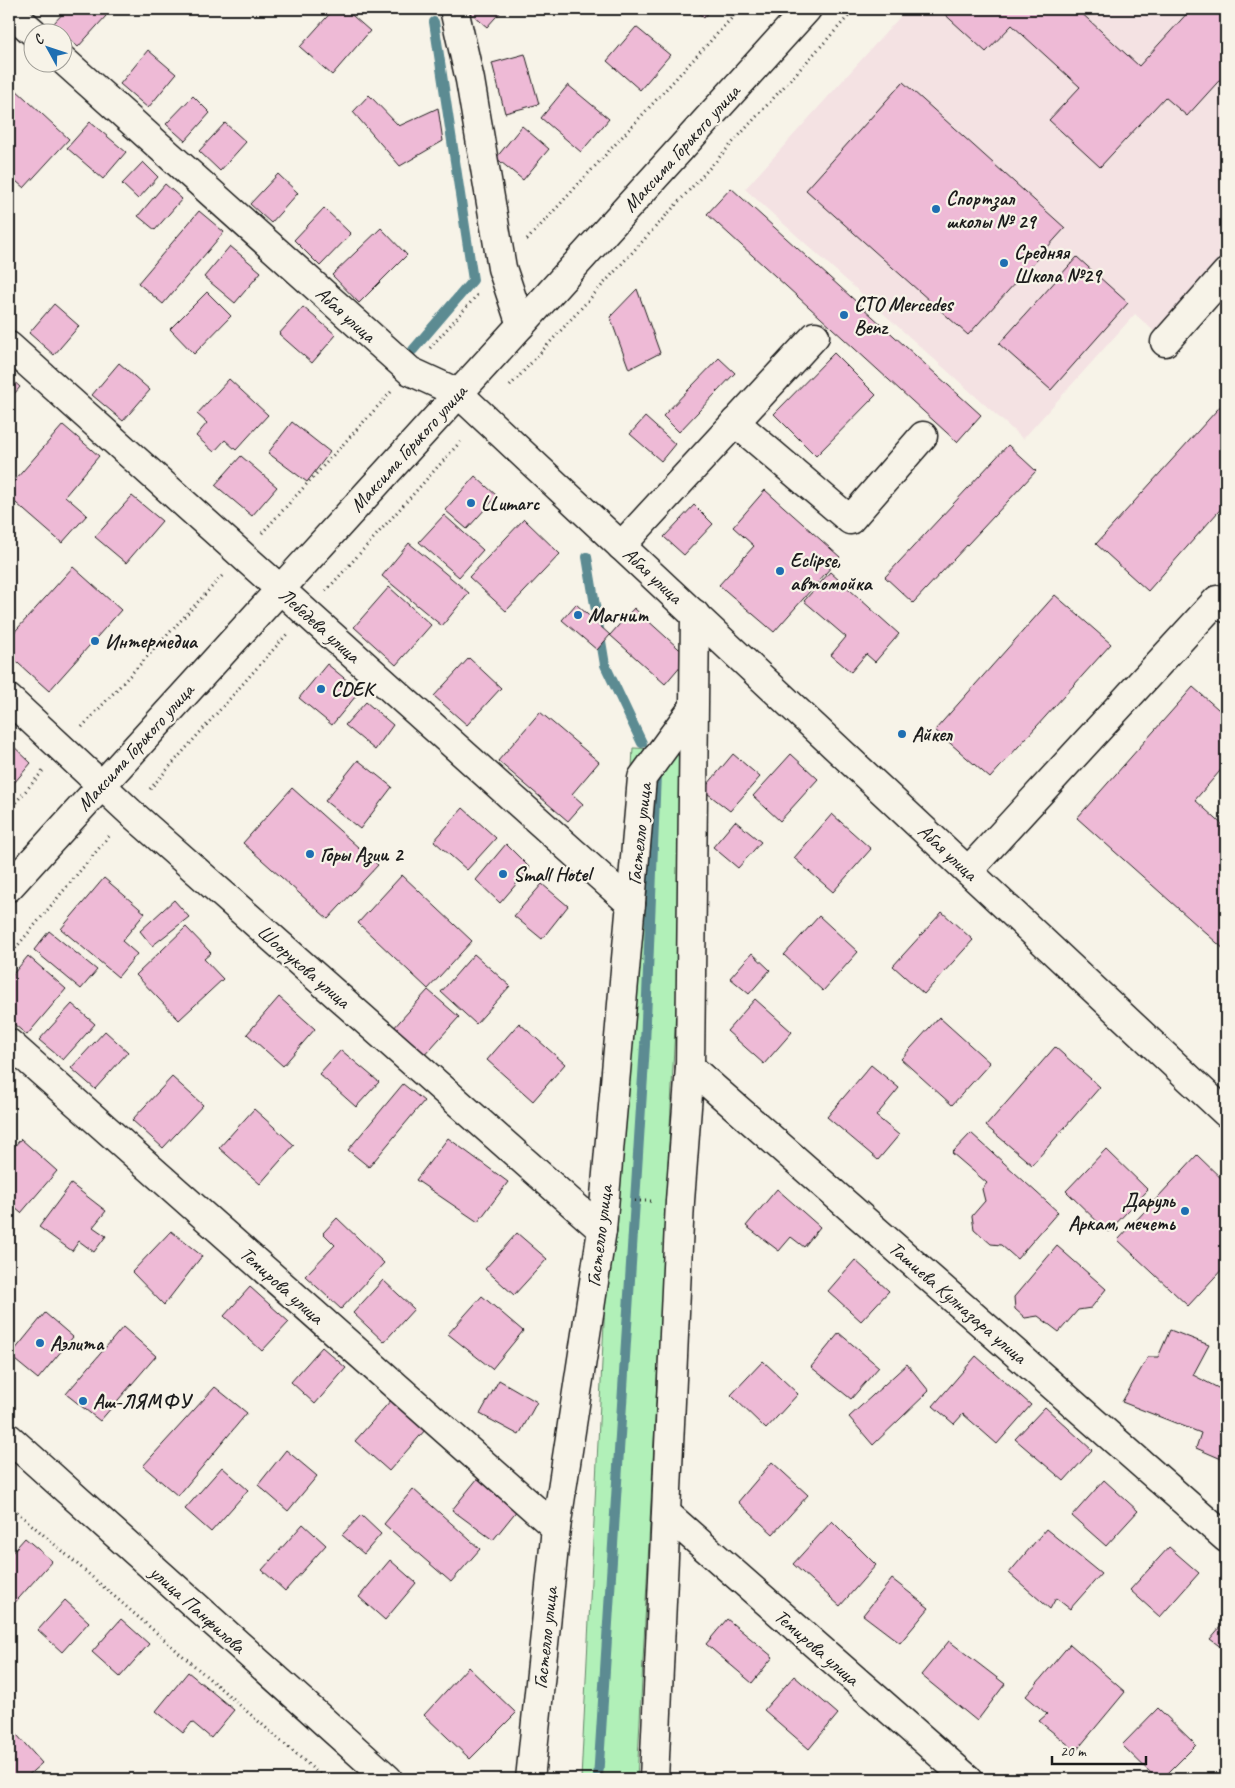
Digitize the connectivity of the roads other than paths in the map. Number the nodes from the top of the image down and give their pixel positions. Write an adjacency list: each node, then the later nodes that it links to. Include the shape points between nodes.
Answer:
1 (454, 9): 7 (street, via 470,80 502,268)
2 (807, 9): 7 (street, Максима Горького улица)
3 (9, 11): 4 (street)
4 (22, 23)
5 (72, 68): 11 (street, Абая улица, via 410,371)
6 (1226, 273): 9 (street)
7 (521, 325): 11 (street, Максима Горького улица)
8 (815, 336): 12 (street)
9 (1165, 342)
10 (9, 346): 15 (street, Лебедева улица)
11 (458, 393): 14 (street, Абая улица); 15 (street, Максима Горького улица)
12 (735, 422): 13 (street, via 850,520); 14 (street)
13 (924, 436)
14 (622, 546): 17 (street, Абая улица)
15 (280, 590): 20 (street, Максима Горького улица); 23 (street, Лебедева улица)
16 (1226, 608): 21 (street, via 1217,600)
17 (695, 614): 19 (street); 21 (street, Абая улица)
18 (9, 699): 20 (street, Шоорукова улица)
19 (693, 708): 23 (street, Гастелло улица, via 642,778); 25 (street)
20 (101, 785): 22 (street, Максима Горького улица); 27 (street, Шоорукова улица)
21 (968, 870): 26 (street, Абая улица)
22 (9, 887)
23 (631, 904): 27 (street, Гастелло улица)
24 (9, 1043): 30 (street, Темирова улица)
25 (690, 1067): 29 (street, via 680,1201); 31 (street, Ташиева Кулназара улица)
26 (1226, 1113)
27 (602, 1230): 30 (street, Гастелло улица)
28 (9, 1438): 32 (street, улица Панфилова)
29 (667, 1514): 34 (street); 35 (street, Темирова улица)
30 (556, 1528): 33 (street, Гастелло улица)
31 (1226, 1538)
32 (388, 1779)
33 (530, 1779)
34 (654, 1779)
35 (968, 1779)

